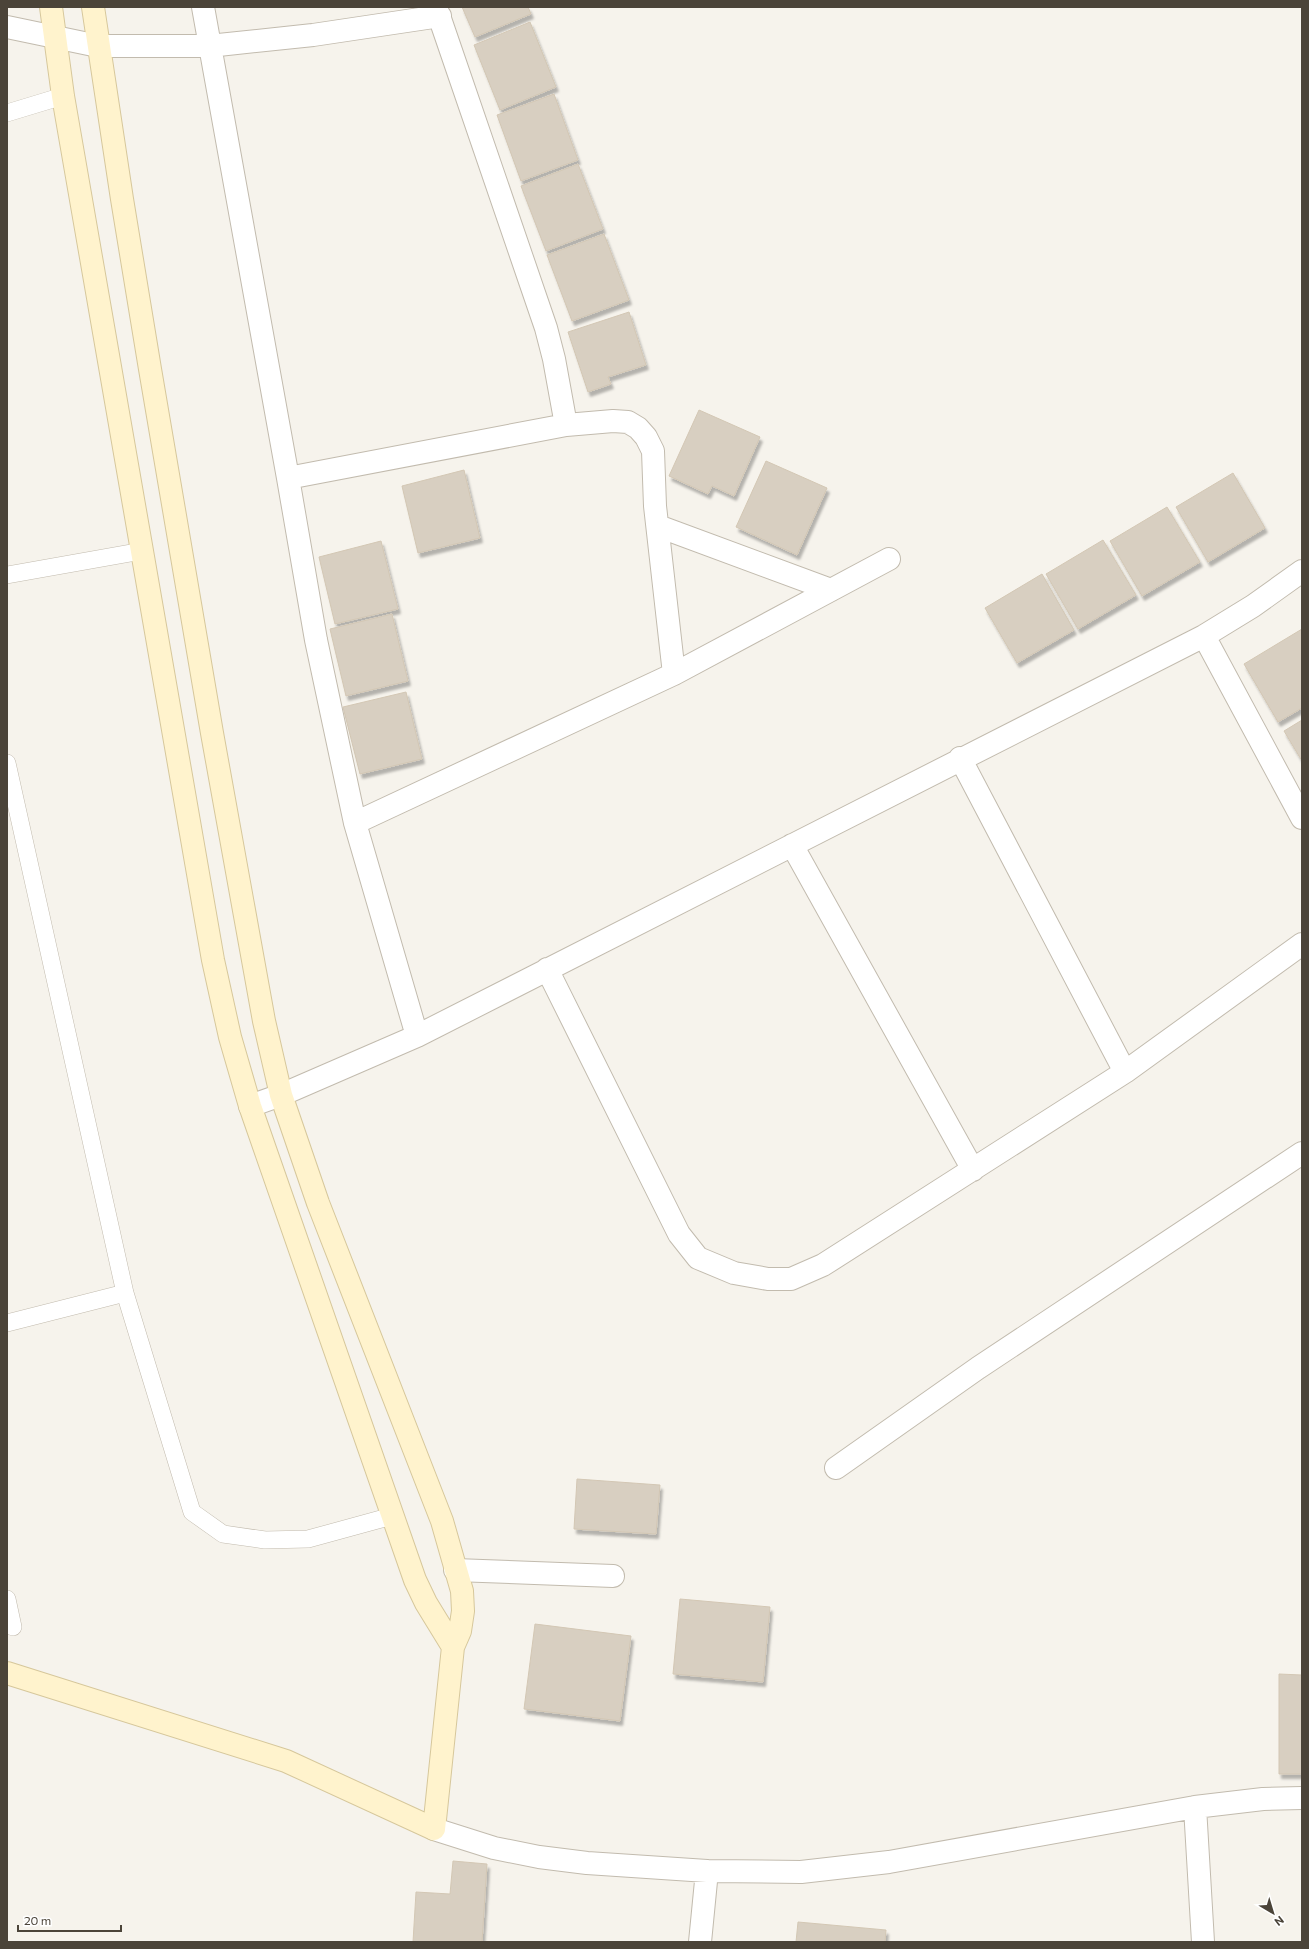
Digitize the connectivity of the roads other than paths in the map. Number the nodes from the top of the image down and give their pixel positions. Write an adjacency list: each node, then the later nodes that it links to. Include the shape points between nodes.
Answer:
1 (51, 7): 6 (street)
2 (94, 7): 7 (street)
3 (203, 7): 8 (street)
4 (438, 11): 8 (street, via 313,35); 11 (street, via 546,328)
5 (7, 27): 6 (street)
6 (54, 38): 7 (street); 9 (street)
7 (98, 46): 8 (street); 30 (street, via 211,726 264,1021)
8 (209, 46): 12 (street)
9 (63, 96): 10 (lane); 14 (street)
10 (7, 113)
11 (566, 425): 12 (street); 13 (street, via 613,421 628,422 638,428 653,451)
12 (288, 478): 24 (street, via 316,640)
13 (658, 526): 18 (street); 20 (street)
14 (142, 551): 16 (lane); 31 (street, via 213,960 230,1037)
15 (889, 559): 18 (street)
16 (7, 575)
17 (1300, 576): 19 (street)
18 (831, 590): 20 (street)
19 (1204, 636): 21 (street); 23 (street)
20 (674, 674): 24 (street)
21 (960, 758): 25 (street); 29 (street)
22 (7, 763): 34 (lane)
23 (1302, 818)
24 (355, 823): 28 (street)
25 (792, 845): 27 (street); 33 (street)
26 (1302, 944): 29 (street)
27 (547, 969): 28 (street); 33 (street, via 679,1234 698,1258 734,1273 768,1279 791,1279 822,1265)
28 (418, 1036): 30 (street)
29 (1125, 1072): 33 (street)
30 (281, 1095): 31 (street); 38 (street, via 318,1203 442,1521)
31 (250, 1106): 37 (street)
32 (1302, 1153): 36 (street, via 978,1368)
33 (973, 1170)
34 (125, 1293): 35 (lane); 37 (lane, via 192,1512 223,1534 264,1540 308,1539)
35 (7, 1323)
36 (836, 1468)
37 (392, 1516): 42 (street, via 415,1580)
38 (455, 1570): 39 (street); 42 (street, via 462,1592 463,1611 460,1631)
39 (613, 1576)
40 (7, 1599): 41 (lane)
41 (13, 1627)
42 (453, 1648): 46 (street)
43 (7, 1673): 46 (street, via 286,1761)
44 (1302, 1798): 45 (street, via 1263,1799)
45 (1195, 1807): 47 (street, via 889,1862 801,1872); 49 (street)
46 (434, 1830): 47 (street, via 494,1848 539,1857)
47 (707, 1871): 48 (street)
48 (700, 1942)
49 (1203, 1942)

